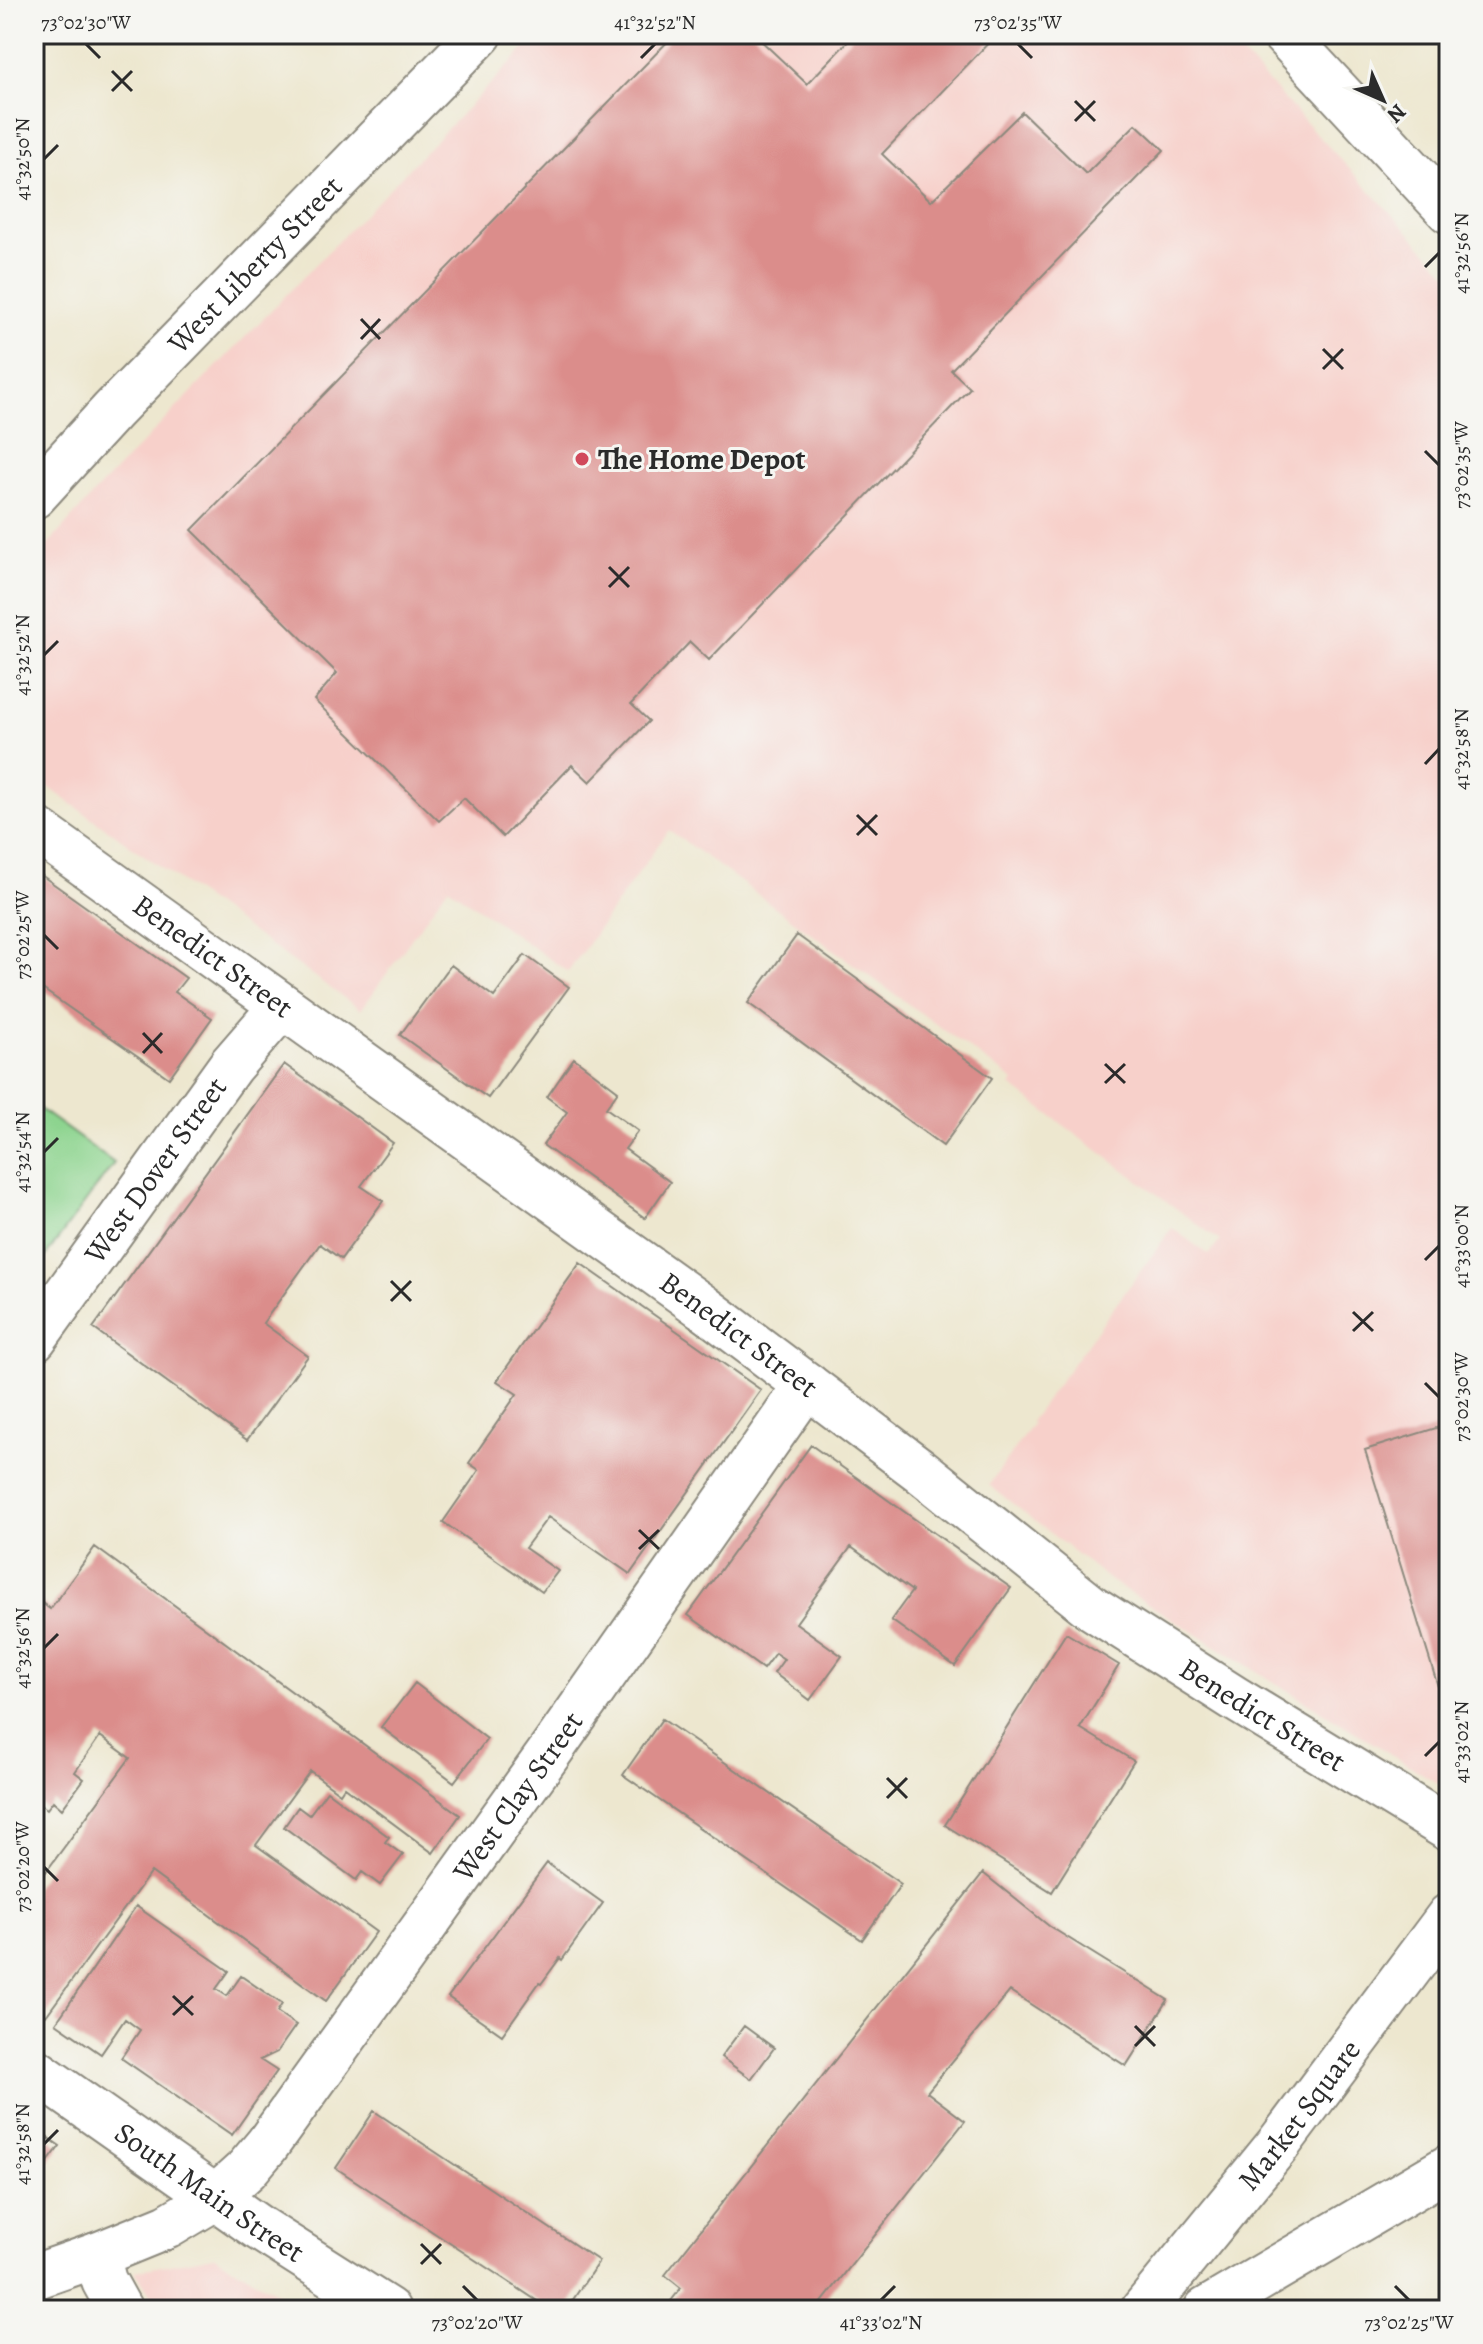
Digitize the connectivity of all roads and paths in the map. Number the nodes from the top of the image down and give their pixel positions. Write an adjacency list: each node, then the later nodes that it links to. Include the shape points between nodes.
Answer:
1 (480, 34): 4 (main road, West Liberty Street)
2 (1284, 34): 3 (main road)
3 (1449, 211)
4 (34, 496)
5 (34, 828): 6 (main road, Benedict Street)
6 (282, 1006): 7 (main road, West Dover Street, via 231,1065); 8 (main road, Benedict Street)
7 (34, 1339)
8 (807, 1385): 9 (main road, Benedict Street, via 1091,1607); 13 (main road, West Clay Street, via 285,2120 246,2170)
9 (1449, 1829)
10 (1449, 1916): 18 (main road, Market Square, via 1277,2146)
11 (34, 2070): 13 (main road, South Main Street)
12 (1449, 2167): 19 (main road)
13 (215, 2198): 14 (main road, West Clay Street, via 168,2226); 17 (main road, South Main Street)
14 (97, 2255): 15 (main road, West Clay Street); 16 (main road)
15 (34, 2277)
16 (120, 2310)
17 (388, 2310)
18 (1143, 2310)
19 (1206, 2310)

